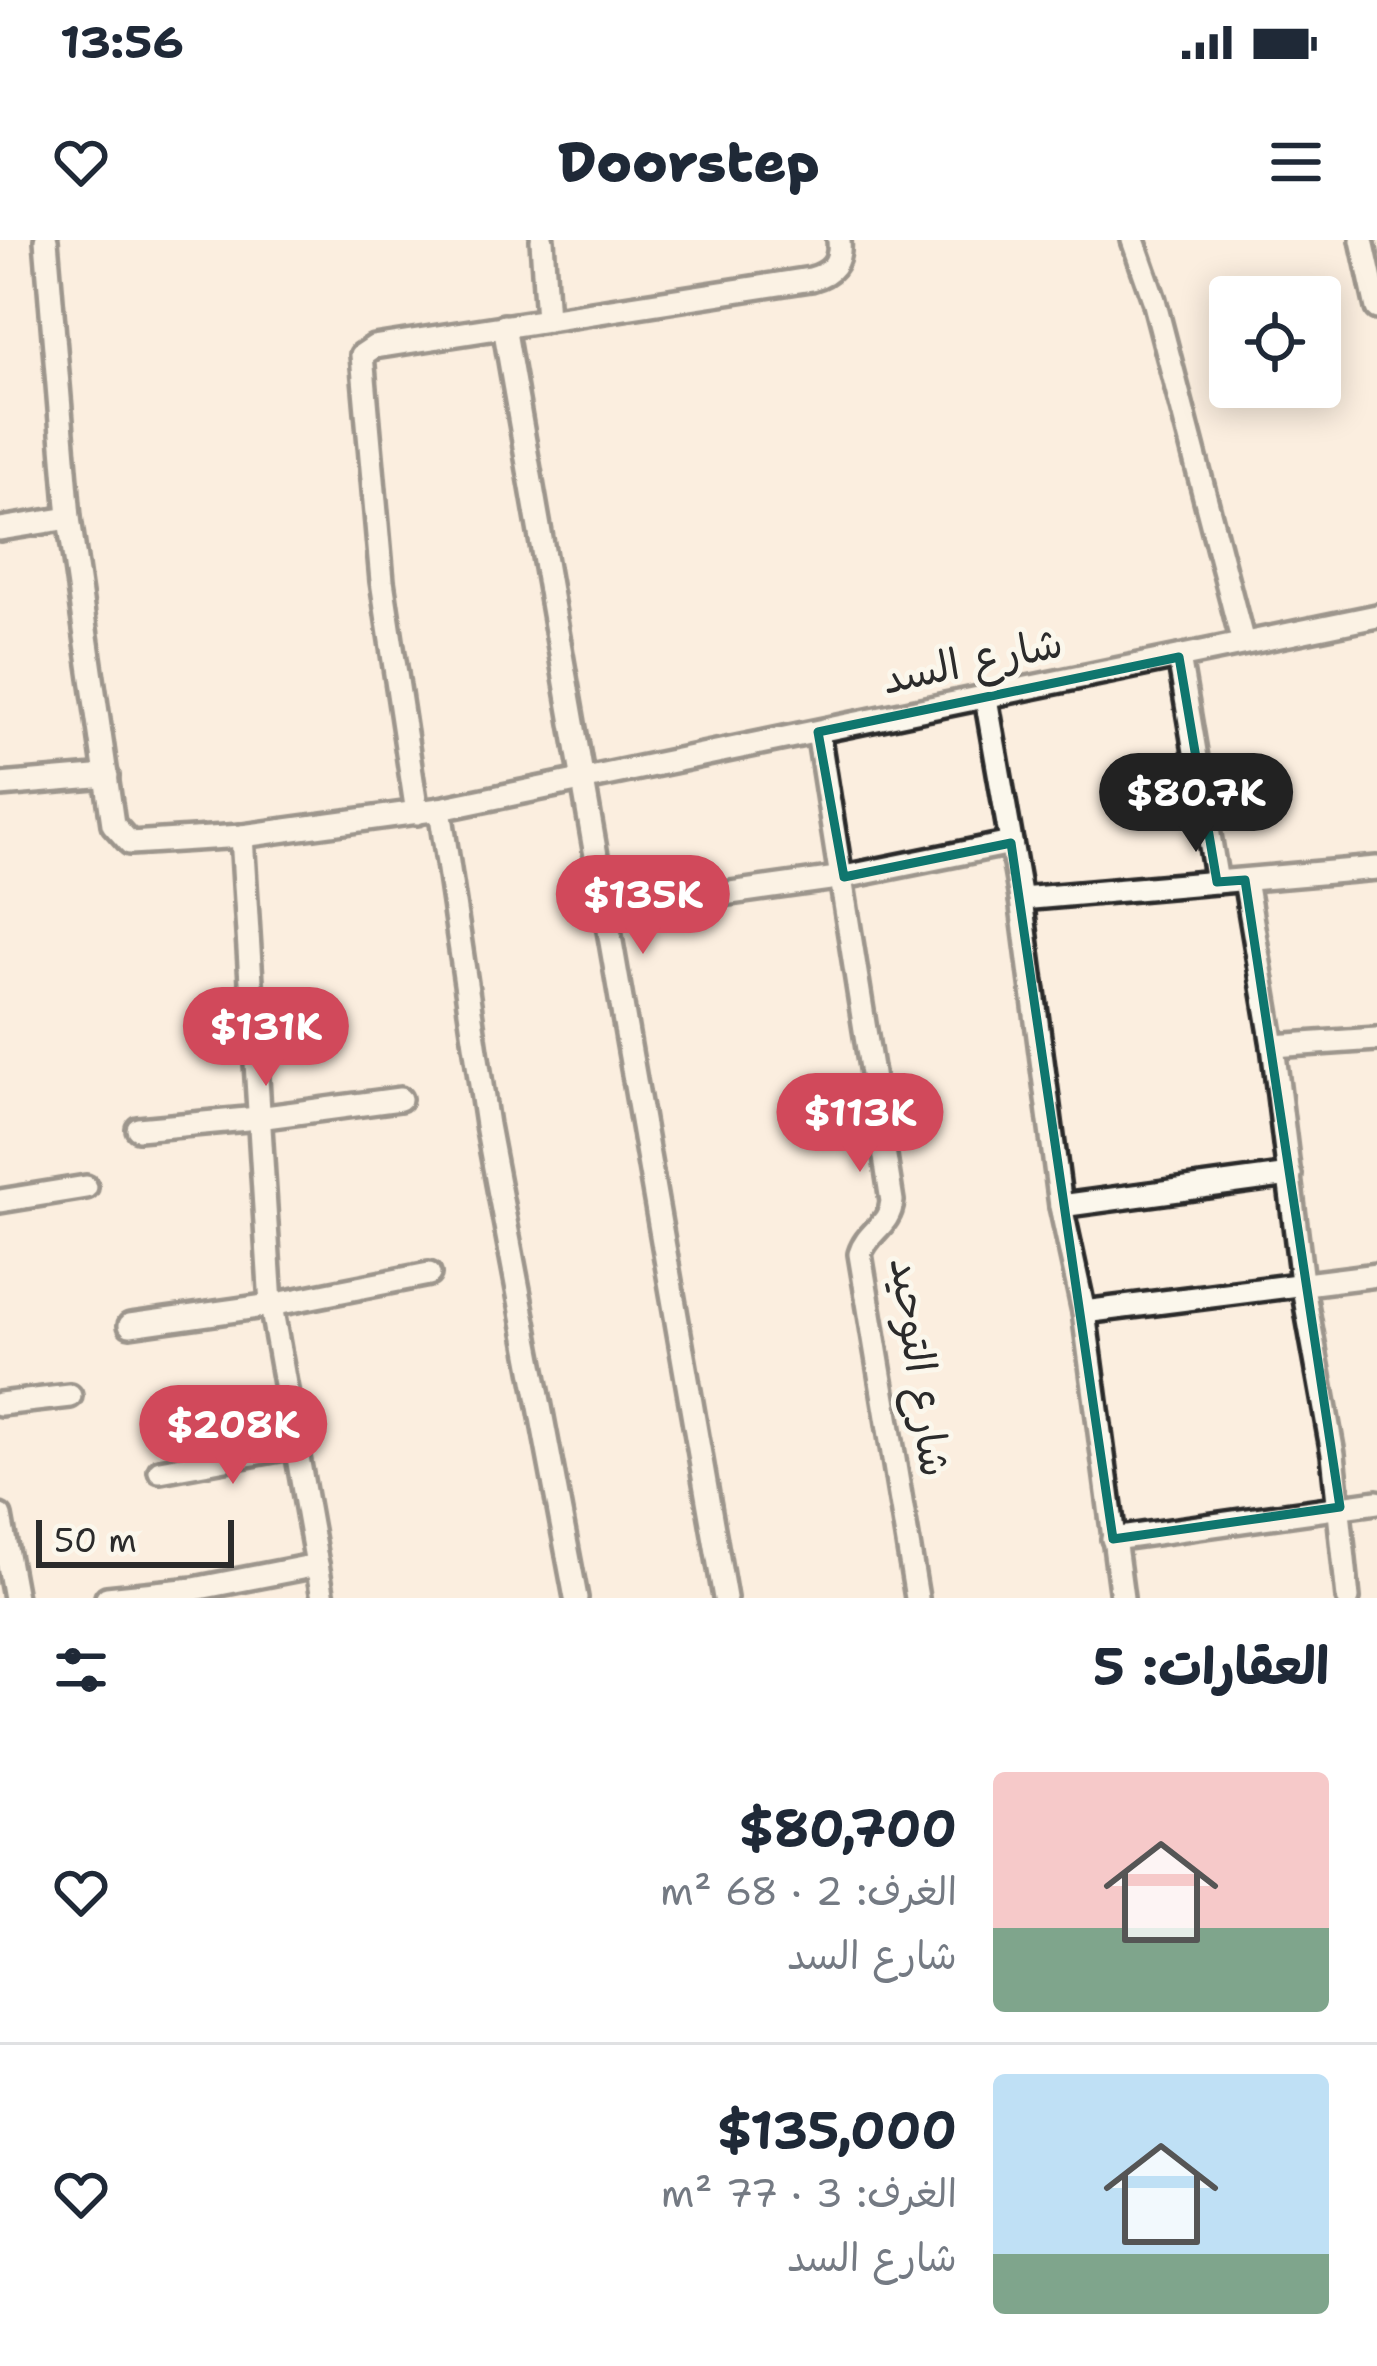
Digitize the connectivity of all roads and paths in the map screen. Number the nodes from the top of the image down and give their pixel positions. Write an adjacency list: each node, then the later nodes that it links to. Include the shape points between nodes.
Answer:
1 (46, 240): 10 (street)
2 (542, 240): 8 (street)
3 (839, 240): 8 (street, via 838,261 822,276)
4 (1133, 240): 13 (street)
5 (1362, 240): 6 (street)
6 (1373, 266): 7 (street)
7 (1377, 308)
8 (547, 320): 9 (street)
9 (504, 326): 18 (street); 21 (street, via 374,347 360,364)
10 (69, 518): 11 (street); 17 (street)
11 (0, 529)
12 (1377, 616): 13 (street, شارع السد)
13 (1243, 643): 14 (street, شارع السد)
14 (1179, 657): 15 (street, شارع السد); 27 (street)
15 (986, 698): 16 (street, شارع السد); 23 (street)
16 (818, 732): 18 (street, شارع السد); 25 (street, شارع التوحيد)
17 (107, 776): 19 (street); 22 (street, شارع السد, via 113,824 130,843)
18 (583, 779): 20 (street, شارع السد); 58 (street)
19 (0, 785)
20 (440, 809): 21 (street, شارع السد); 57 (street, via 488,1125)
21 (417, 813): 22 (street, شارع السد)
22 (242, 836): 33 (street)
23 (1011, 843): 25 (street); 29 (street)
24 (1376, 872): 26 (street)
25 (844, 877): 28 (street); 59 (street, شارع التوحيد, via 892,1201 886,1223 860,1254)
26 (1244, 880): 27 (street); 31 (street)
27 (1217, 882): 29 (street)
28 (688, 899)
29 (1021, 899): 38 (street)
30 (1377, 1039): 31 (street)
31 (1273, 1046): 35 (street)
32 (400, 1099): 33 (street)
33 (259, 1118): 34 (street); 42 (street)
34 (137, 1129)
35 (1290, 1175): 38 (street); 41 (street)
36 (86, 1187): 37 (street)
37 (0, 1201)
38 (1061, 1206): 43 (street)
39 (428, 1274): 42 (street)
40 (1377, 1275): 41 (street)
41 (1302, 1282): 43 (street); 50 (street)
42 (271, 1305): 44 (street); 47 (street)
43 (1084, 1312): 52 (street)
44 (130, 1324)
45 (70, 1396): 46 (street)
46 (0, 1404)
47 (296, 1446): 48 (street); 53 (street)
48 (160, 1471)
49 (1377, 1502): 50 (street)
50 (1340, 1507): 52 (street); 61 (street)
51 (0, 1516): 54 (street)
52 (1113, 1539): 60 (street)
53 (317, 1565): 55 (street); 56 (street)
54 (15, 1598)
55 (107, 1598)
56 (323, 1598)
57 (576, 1598)
58 (725, 1598)
59 (917, 1598)
60 (1122, 1598)
61 (1348, 1598)

